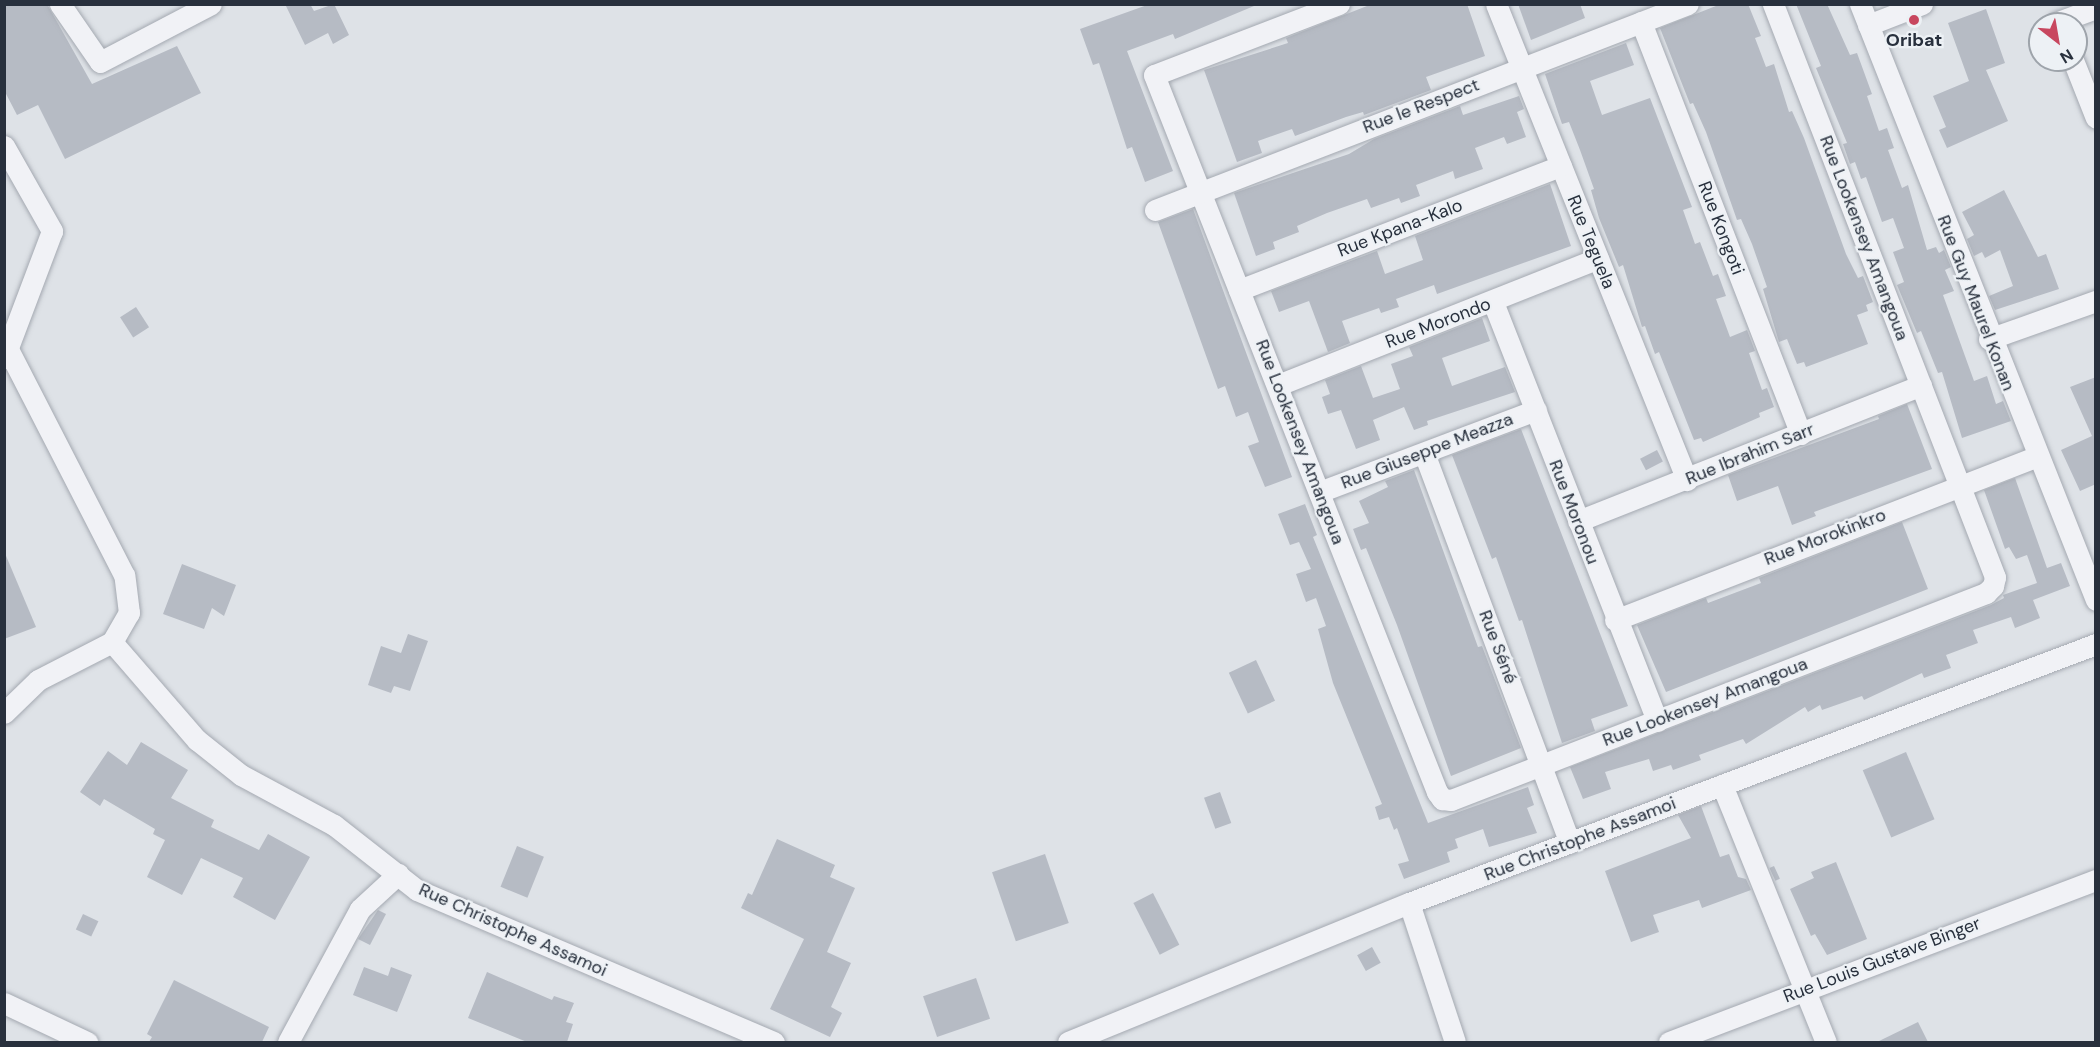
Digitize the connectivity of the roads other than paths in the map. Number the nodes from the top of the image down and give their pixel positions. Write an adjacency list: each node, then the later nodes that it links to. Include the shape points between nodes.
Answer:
1 (60, 4): 2 (street, via 100,62)
2 (211, 4)
3 (1339, 4): 18 (street, Rue Lookensey Amangoua, via 1154,75)
4 (1496, 4): 13 (street, Rue Teguela)
5 (1688, 4): 11 (street, Rue le Respect)
6 (1773, 4): 27 (street, Rue Lookensey Amangoua)
7 (1860, 4): 12 (street, Rue Guy Maurel Konan)
8 (1922, 4): 12 (street)
9 (2096, 8): 10 (street)
10 (2078, 12)
11 (1641, 22): 13 (street, Rue le Respect); 29 (street, Rue Kongoti)
12 (1868, 25): 24 (street, Rue Guy Maurel Konan)
13 (1521, 68): 17 (street, Rue Teguela); 18 (street, Rue le Respect)
14 (2078, 72): 15 (street)
15 (2096, 118)
16 (4, 146): 25 (street, via 51,231)
17 (1561, 166): 20 (street, Rue Teguela); 21 (street, Rue Kpana-Kalo)
18 (1201, 193): 19 (street, Rue le Respect); 21 (street, Rue Lookensey Amangoua)
19 (1155, 210)
20 (1598, 258): 23 (street, Rue Morondo); 32 (street, Rue Teguela)
21 (1239, 291): 26 (street, Rue Lookensey Amangoua)
22 (2096, 301): 24 (street)
23 (1493, 302): 26 (street, Rue Morondo); 28 (street, Rue Moronou)
24 (1989, 339): 31 (street, Rue Guy Maurel Konan)
25 (7, 354): 38 (street, via 124,574 129,613)
26 (1278, 385): 34 (street, Rue Lookensey Amangoua)
27 (1921, 385): 29 (street, Rue Ibrahim Sarr); 33 (street, Rue Lookensey Amangoua)
28 (1536, 410): 30 (street, Rue Giuseppe Meazza); 35 (street, Rue Moronou)
29 (1801, 434): 32 (street, Rue Ibrahim Sarr)
30 (1424, 453): 34 (street, Rue Giuseppe Meazza); 42 (street, Rue Séné)
31 (2037, 456): 33 (street, Rue Morokinkro); 36 (street, Rue Guy Maurel Konan)
32 (1687, 480): 35 (street, Rue Ibrahim Sarr)
33 (1959, 485): 37 (street, Rue Morokinkro); 41 (street, Rue Lookensey Amangoua, via 1995,577 1986,593)
34 (1319, 492): 42 (street, Rue Lookensey Amangoua, via 1442,799 1451,800)
35 (1578, 521): 37 (street, Rue Moronou)
36 (2096, 600)
37 (1615, 620): 41 (street, Rue Moronou)
38 (112, 642): 40 (street, via 38,680); 45 (street, Rue Christophe Assamoi, via 197,740 241,775 334,825)
39 (2096, 644): 43 (street, Rue Christophe Assamoi)
40 (4, 713)
41 (1656, 721): 42 (street, Rue Lookensey Amangoua)
42 (1543, 765): 44 (street, Rue Séné)
43 (1722, 785): 44 (street, Rue Christophe Assamoi); 48 (street)
44 (1570, 843): 47 (street, Rue Christophe Assamoi)
45 (398, 874): 51 (street, via 360,909); 52 (street, Rue Christophe Assamoi, via 417,890)
46 (2096, 880): 48 (street, Rue Louis Gustave Binger)
47 (1409, 903): 53 (street, Rue Christophe Assamoi); 54 (street)
48 (1804, 988): 55 (street, Rue Louis Gustave Binger); 56 (street)
49 (7, 1008): 50 (street)
50 (87, 1042)
51 (288, 1042)
52 (774, 1042)
53 (1068, 1042)
54 (1455, 1042)
55 (1669, 1042)
56 (1826, 1042)

